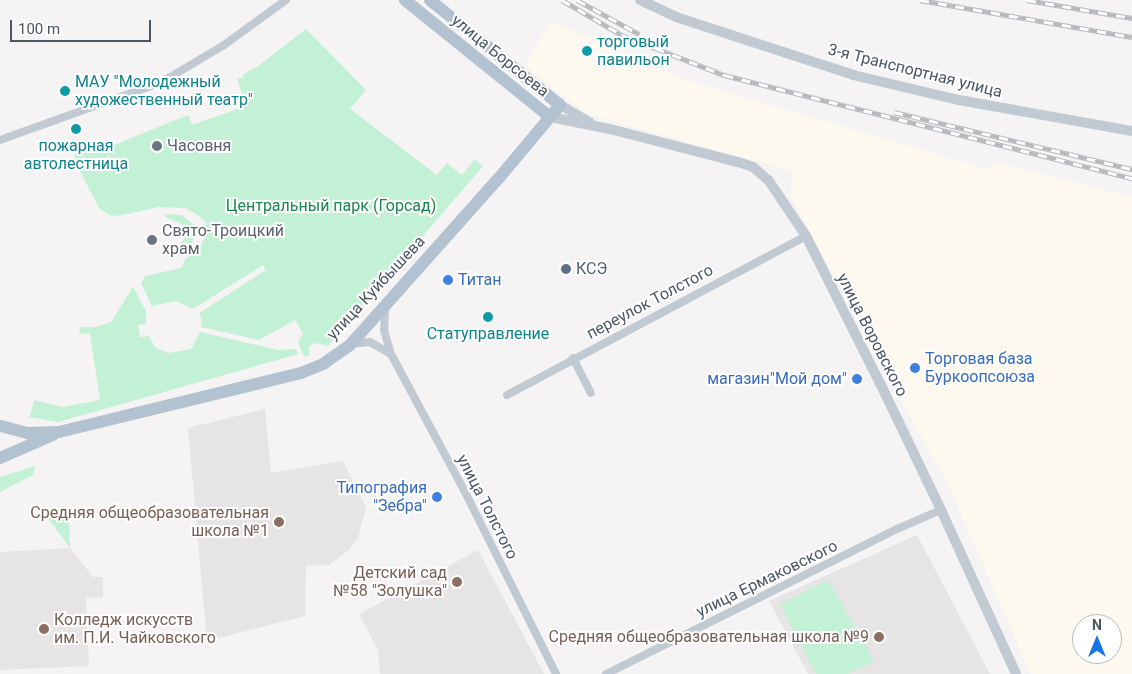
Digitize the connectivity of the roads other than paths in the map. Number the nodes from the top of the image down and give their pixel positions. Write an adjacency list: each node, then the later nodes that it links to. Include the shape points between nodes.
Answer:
1 (286, 0): 9 (street, via 244,32 162,82)
2 (405, 0): 6 (main road, улица Борсоева)
3 (430, 0): 5 (main road, улица Борсоева)
4 (640, 0): 8 (street, 3-я Транспортная улица, via 676,17 853,75 959,100)
5 (560, 105): 6 (main road, улица Борсоева); 7 (street)
6 (550, 117): 7 (street); 11 (main road, улица Куйбышева)
7 (596, 126): 10 (street, улица Воровского, via 753,167 769,181)
8 (1132, 131)
9 (0, 140)
10 (806, 236): 14 (street, переулок Толстого); 20 (street, улица Воровского)
11 (385, 306): 12 (main road, улица Куйбышева); 13 (street, улица Толстого, via 384,330)
12 (350, 345): 13 (street, via 370,342); 18 (main road, улица Куйбышева, via 323,364 301,373)
13 (391, 354): 21 (street, улица Толстого)
14 (573, 358): 15 (street); 16 (street, переулок Толстого)
15 (591, 393)
16 (507, 394)
17 (0, 426): 18 (main road, улица Куйбышева, via 28,433); 19 (main road, улица Куйбышева, via 10,439)
18 (59, 432): 19 (main road, улица Куйбышева)
19 (3, 456)
20 (942, 510): 22 (street, улица Ермаковского, via 897,529); 23 (street, улица Воровского)
21 (556, 674)
22 (606, 674)
23 (1016, 674)

